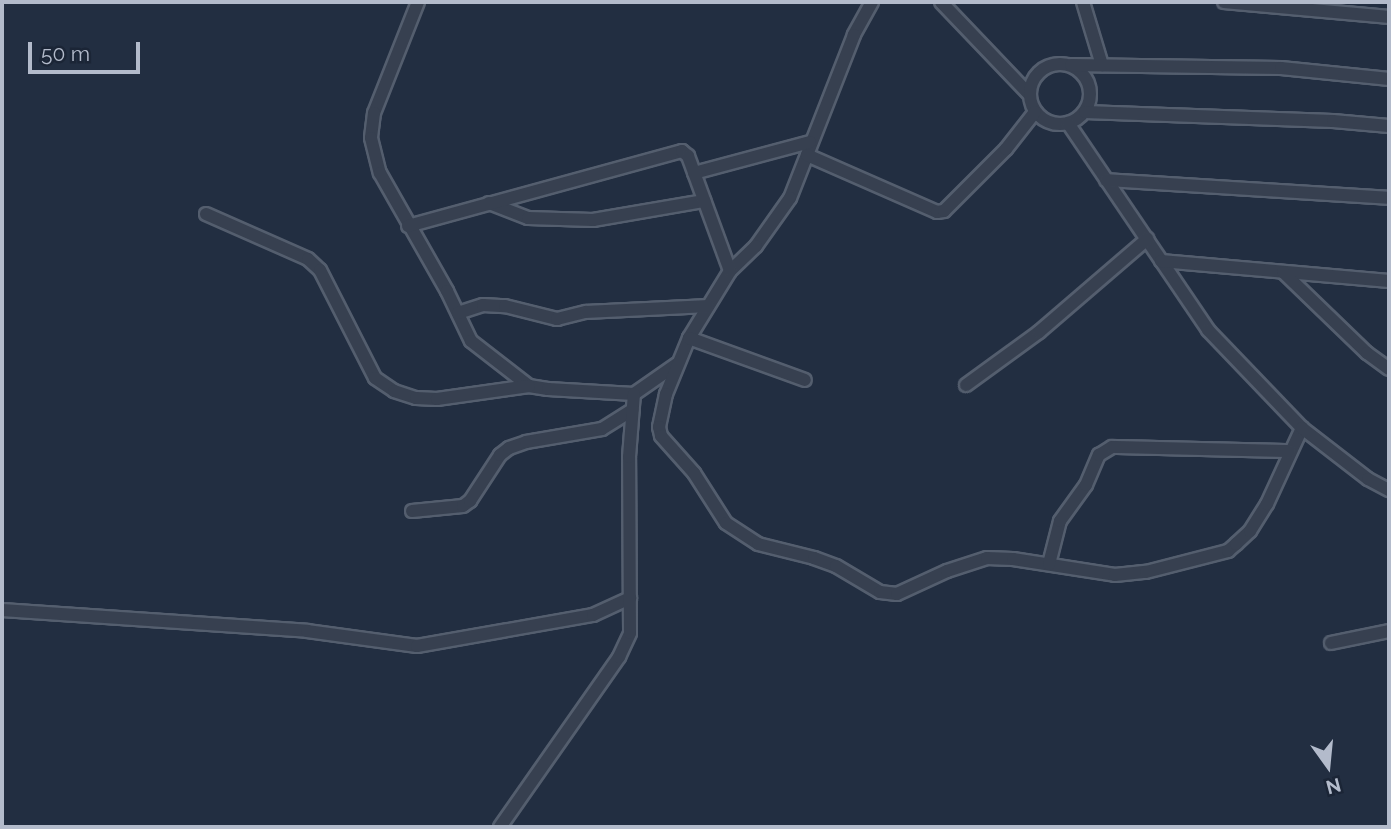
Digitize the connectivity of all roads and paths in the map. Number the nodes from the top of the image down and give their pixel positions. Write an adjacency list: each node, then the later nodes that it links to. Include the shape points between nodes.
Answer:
1 (418, 2): 23 (street, via 370,126 380,173)
2 (872, 2): 15 (street)
3 (941, 2): 10 (street)
4 (1083, 2): 8 (street)
5 (1224, 2): 6 (street)
6 (1389, 17)
7 (1071, 65): 8 (street); 10 (street, via 1059,63 1038,73); 12 (street, via 1088,80 1091,91)
8 (1102, 65): 9 (street, via 1281,68)
9 (1389, 79)
10 (1030, 94): 11 (street)
11 (1035, 111): 13 (street, via 1050,122); 16 (street, via 1006,149 944,211 937,212)
12 (1085, 112): 13 (street); 14 (street)
13 (1068, 123): 18 (street)
14 (1389, 127)
15 (810, 142): 16 (street); 17 (street)
16 (807, 155): 26 (street, via 775,222)
17 (694, 173): 20 (street); 21 (street, via 682,151)
18 (1106, 180): 19 (street); 24 (street)
19 (1389, 198)
20 (704, 201): 21 (street, via 593,220 528,218); 26 (street)
21 (489, 203): 23 (street)
22 (206, 214): 36 (street, via 308,259 320,270 374,378 394,391 437,400)
23 (408, 226): 30 (street)
24 (1147, 239): 25 (street); 35 (street, via 1040,332)
25 (1161, 261): 27 (street); 39 (street, via 1208,330)
26 (730, 271): 29 (street)
27 (1283, 272): 28 (street); 33 (street)
28 (1389, 281)
29 (708, 306): 30 (street, via 586,312 557,319 505,306); 31 (street)
30 (458, 313): 36 (street, via 471,341)
31 (689, 338): 32 (street); 34 (street)
32 (677, 363): 37 (street); 43 (street, via 661,413 661,436 694,473 726,523 745,539 836,566 880,592 897,594 988,558)
33 (1389, 369)
34 (805, 380)
35 (966, 384)
36 (529, 386): 37 (street)
37 (634, 394): 38 (street)
38 (632, 410): 42 (street, via 602,429 509,448 463,506); 44 (street)
39 (1302, 428): 40 (street); 41 (street)
40 (1290, 451): 43 (street, via 1250,531 1228,551 1115,575); 43 (street, via 1112,447 1099,455 1086,485 1060,520)
41 (1389, 491)
42 (412, 511)
43 (1049, 564)
44 (630, 598): 45 (street, via 579,618 417,646 307,631); 48 (street, via 630,633 620,657)
45 (2, 610)
46 (1389, 631): 47 (street)
47 (1331, 643)
48 (500, 827)

